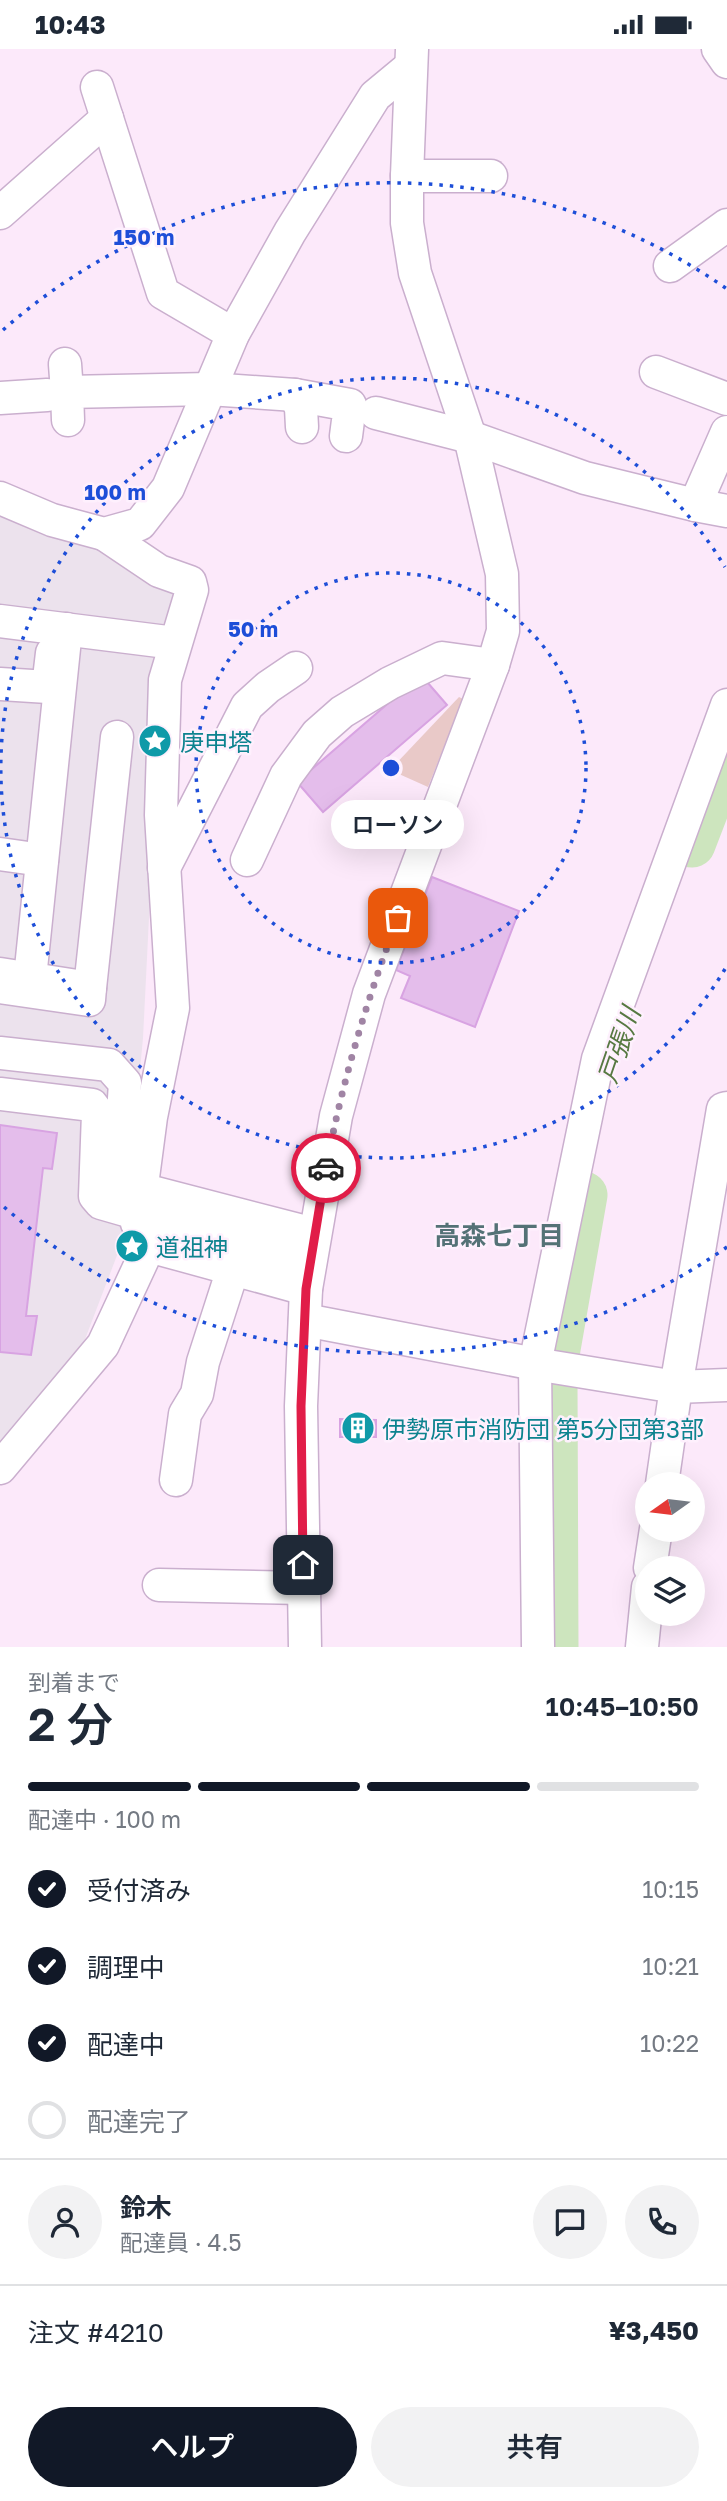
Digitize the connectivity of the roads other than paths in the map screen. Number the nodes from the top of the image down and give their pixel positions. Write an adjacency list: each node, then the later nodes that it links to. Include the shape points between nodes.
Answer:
1 (718, 49): 3 (street)
2 (411, 58): 6 (street); 11 (street, via 375,96)
3 (727, 62)
4 (97, 87): 5 (street)
5 (107, 118): 8 (street); 11 (street, via 163,293)
6 (407, 176): 7 (street); 21 (street, via 407,223 415,273)
7 (491, 176)
8 (0, 213)
9 (727, 225): 10 (street)
10 (670, 266)
11 (233, 334): 13 (street)
12 (656, 372): 16 (street)
13 (209, 389): 14 (street); 15 (street); 25 (street, via 168,488 140,524)
14 (295, 395): 18 (street); 20 (street, via 350,405)
15 (0, 398)
16 (727, 398)
17 (376, 413): 21 (street)
18 (302, 427)
19 (727, 432): 23 (street)
20 (346, 436)
21 (470, 437): 23 (street, via 585,478); 29 (street, via 502,574 503,631)
22 (0, 498): 25 (street, via 52,520)
23 (695, 505): 24 (street)
24 (727, 511)
25 (104, 534): 28 (street, via 159,571 190,582 192,590)
26 (0, 621): 27 (street)
27 (60, 628): 28 (street); 31 (street, via 48,687); 35 (street)
28 (175, 643): 37 (street, via 165,680)
29 (493, 665): 36 (street, via 443,658 342,712 317,734 286,776); 46 (street, via 369,994 336,1117)
30 (296, 668): 37 (street, via 247,706)
31 (0, 684)
32 (727, 705): 49 (street, via 597,1059)
33 (117, 737): 40 (street)
34 (0, 854): 35 (street)
35 (43, 860): 38 (street)
36 (247, 860)
37 (163, 869): 44 (street, via 173,1008)
38 (15, 976): 40 (street)
39 (0, 987): 40 (street, via 89,1000)
40 (90, 988)
41 (0, 1053): 44 (street, via 109,1065 120,1074 125,1083 119,1174 121,1184)
42 (0, 1094): 44 (street, via 92,1105 98,1113 95,1196 101,1203)
43 (726, 1101): 51 (street)
44 (140, 1202): 45 (street, via 137,1223); 46 (street)
45 (149, 1246): 47 (street); 52 (street, via 103,1345)
46 (310, 1262): 47 (street); 48 (street)
47 (233, 1269): 54 (street, via 197,1394 185,1414)
48 (305, 1320): 49 (street); 56 (street)
49 (535, 1364): 51 (street); 59 (street)
50 (727, 1385): 51 (street)
51 (676, 1387): 53 (street)
52 (0, 1468)
53 (664, 1472)
54 (176, 1480)
55 (159, 1585): 56 (street)
56 (303, 1588): 58 (street)
57 (644, 1626): 60 (street)
58 (304, 1647)
59 (538, 1647)
60 (642, 1647)

